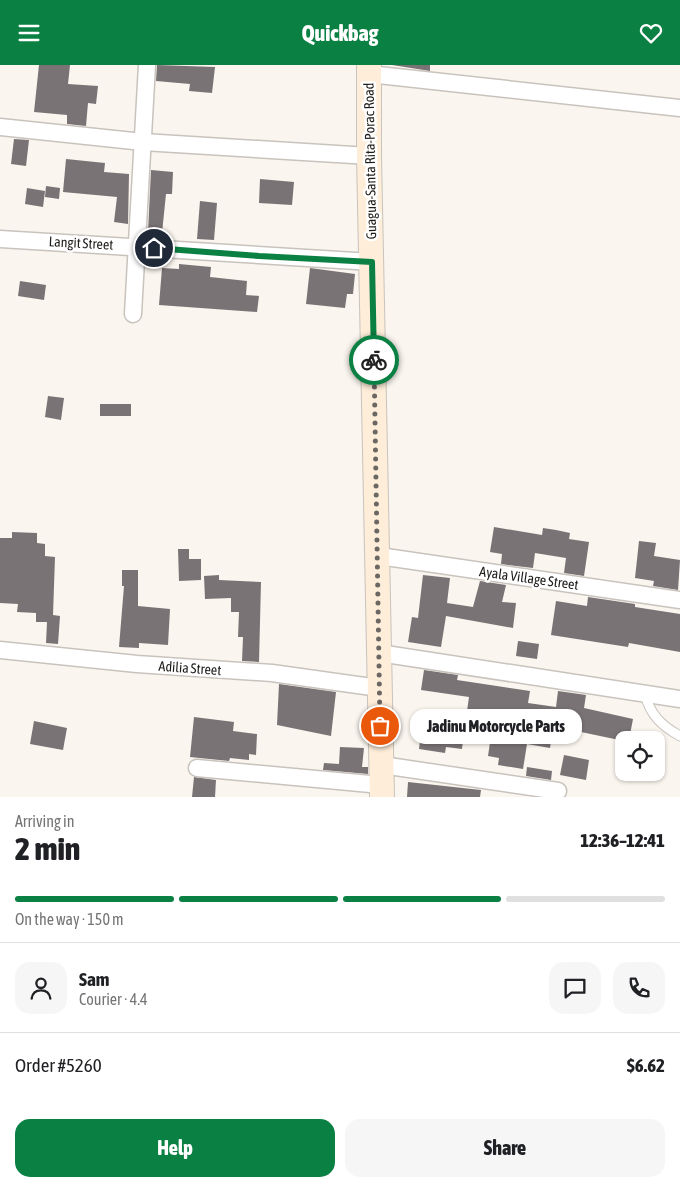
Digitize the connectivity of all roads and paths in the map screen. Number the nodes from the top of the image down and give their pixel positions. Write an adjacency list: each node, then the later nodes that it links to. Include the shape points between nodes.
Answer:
1 (147, 65): 5 (street)
2 (369, 69): 3 (street); 6 (main road, Guagua-Santa Rita-Porac Road)
3 (680, 108)
4 (0, 127): 5 (street)
5 (143, 142): 6 (street); 8 (street)
6 (369, 156): 9 (main road, Guagua-Santa Rita-Porac Road)
7 (0, 239): 8 (street, Langit Street)
8 (136, 246): 9 (street, Langit Street); 10 (street)
9 (372, 262): 11 (main road, Guagua-Santa Rita-Porac Road)
10 (133, 314)
11 (379, 556): 12 (street, Ayala Village Street); 14 (main road, Guagua-Santa Rita-Porac Road)
12 (680, 600)
13 (0, 649): 15 (street, Adilia Street, via 138,664 272,673)
14 (379, 653): 15 (main road, Guagua-Santa Rita-Porac Road); 16 (street)
15 (379, 688): 20 (main road, Guagua-Santa Rita-Porac Road)
16 (645, 694): 17 (street); 18 (lane, via 653,715)
17 (680, 699)
18 (680, 736)
19 (197, 768): 20 (street)
20 (382, 782): 21 (street)
21 (558, 791)

